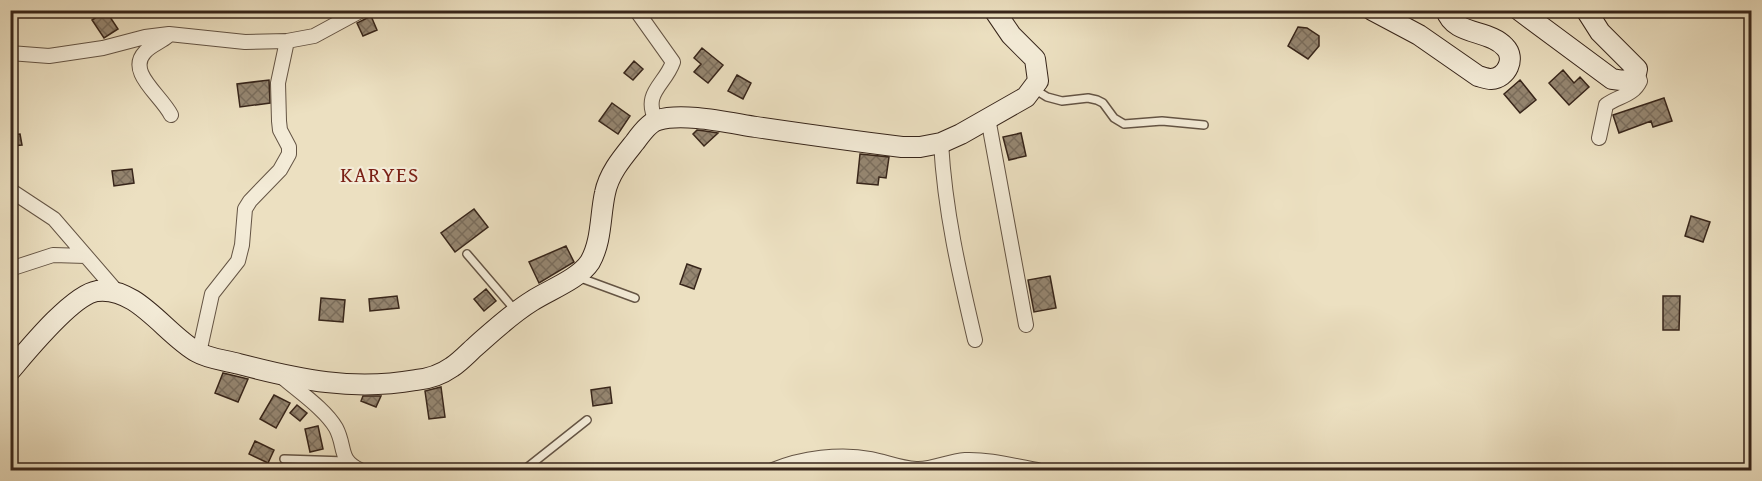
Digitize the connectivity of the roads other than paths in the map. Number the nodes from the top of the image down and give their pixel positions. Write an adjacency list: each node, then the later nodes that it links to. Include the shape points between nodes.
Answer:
1 (362, 10): 9 (street, via 314,36)
2 (636, 10): 15 (street, via 673,62 651,102)
3 (994, 10): 12 (street, via 1011,35 1035,59 1038,81)
4 (1372, 10): 5 (street, via 1419,34 1478,76 1495,79 1505,71 1510,57 1504,45 1458,26)
5 (1446, 10)
6 (1519, 10): 11 (street, via 1612,79 1624,82)
7 (1586, 10): 11 (street, via 1600,32 1638,69)
8 (169, 34): 9 (street, via 245,42); 10 (street, via 49,56); 13 (street, via 146,50 138,67 141,77)
9 (287, 41): 29 (street, via 278,84 280,130 289,147 288,154 280,170 245,209 238,261 212,294)
10 (10, 53)
11 (1637, 73): 17 (street, via 1637,86 1606,105)
12 (1034, 89): 14 (street); 16 (lane, via 1062,100 1096,100 1124,124)
13 (171, 115)
14 (988, 118): 18 (street); 27 (street)
15 (656, 120): 18 (street, via 689,118 902,147); 23 (street, via 610,177 595,250)
16 (1204, 124)
17 (1599, 138)
18 (941, 142): 28 (street, via 954,251)
19 (10, 190): 21 (street, via 54,219)
20 (467, 254): 26 (lane)
21 (86, 256): 22 (street, via 53,255); 24 (street)
22 (10, 269)
23 (576, 276): 25 (lane); 26 (street)
24 (118, 293): 29 (street, via 138,302); 30 (street, via 86,295 36,339)
25 (635, 298)
26 (516, 312): 31 (street, via 454,366 432,376 338,385)
27 (1026, 325)
28 (975, 340)
29 (199, 353): 31 (street)
30 (10, 371)
31 (281, 376): 34 (street, via 336,428)
32 (587, 420): 36 (lane)
33 (284, 459): 34 (lane)
34 (346, 460): 35 (street)
35 (360, 471)
36 (524, 471)
37 (773, 471): 38 (street, via 799,461 848,457 917,470 966,460)
38 (1037, 471)

